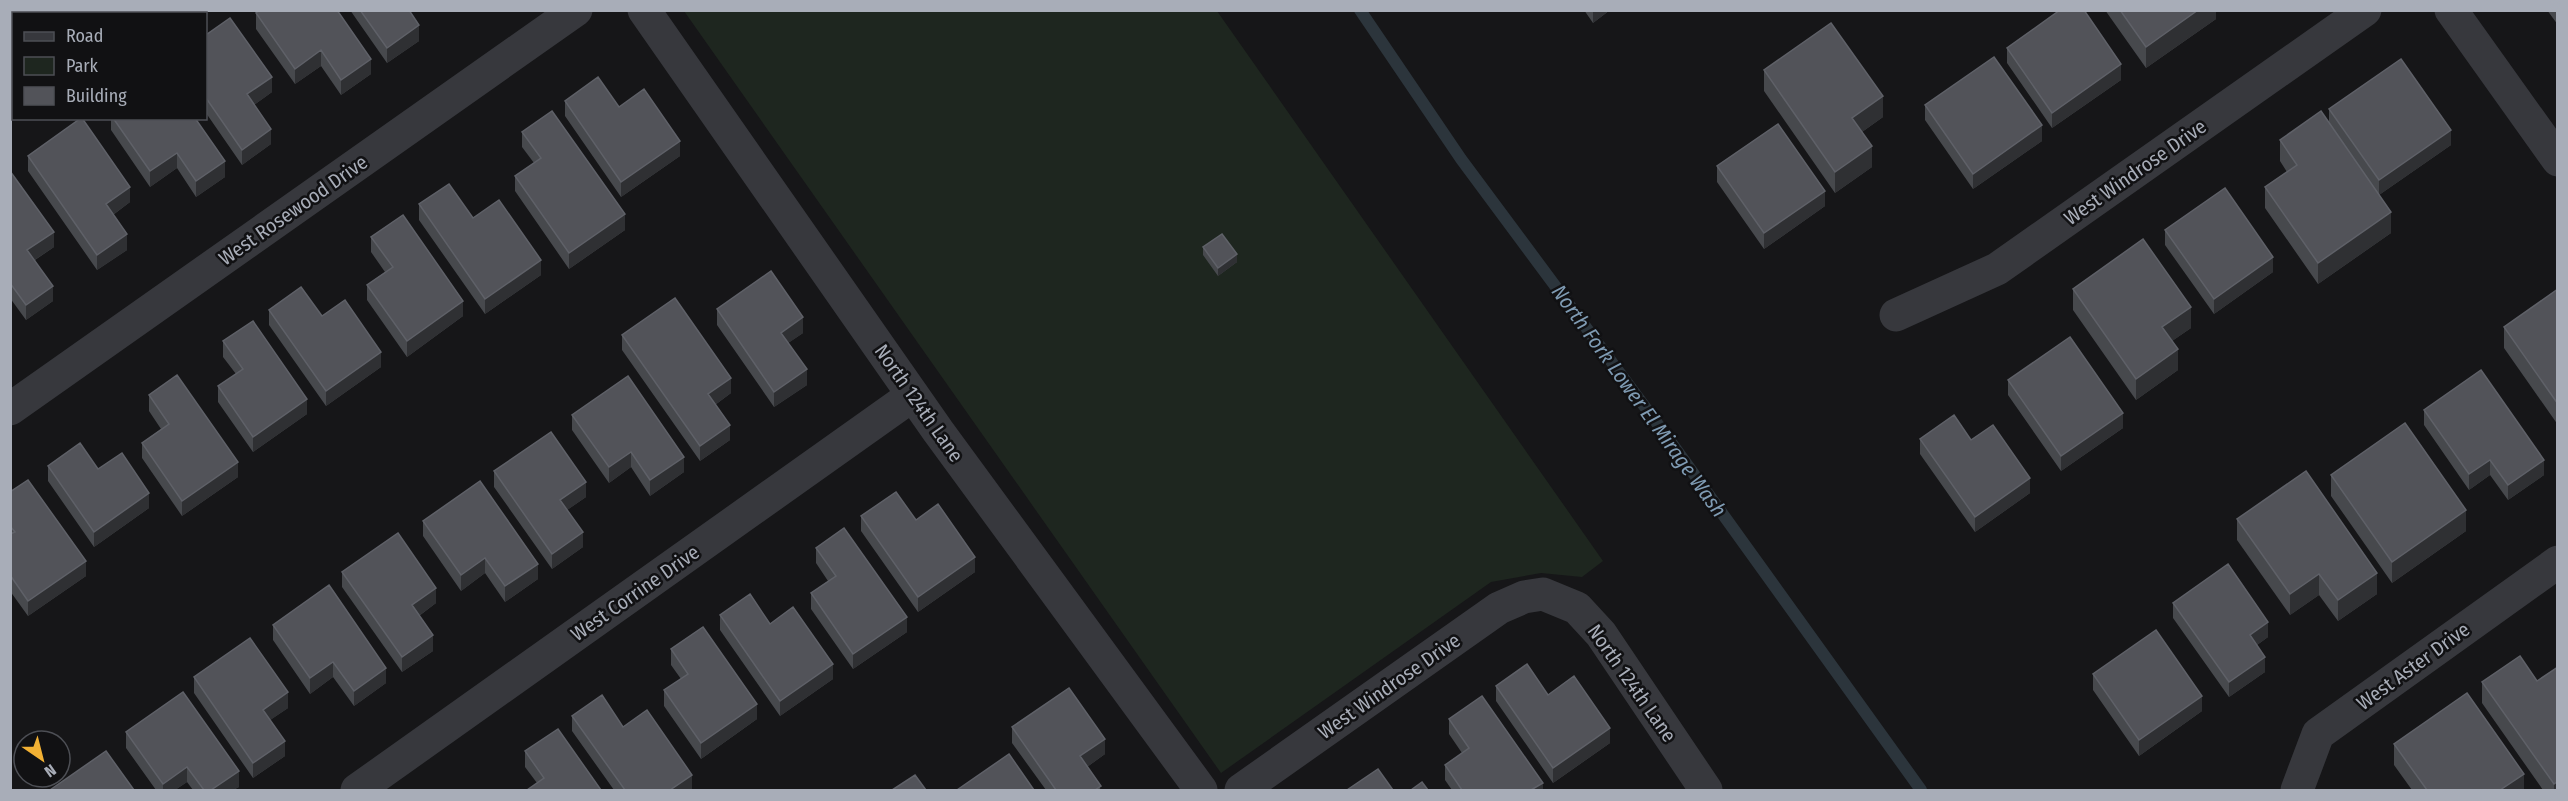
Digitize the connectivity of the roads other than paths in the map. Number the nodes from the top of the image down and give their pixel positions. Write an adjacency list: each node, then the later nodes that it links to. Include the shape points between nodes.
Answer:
1 (576, 10): 8 (street, West Rosewood Drive)
2 (644, 10): 7 (street, North 124th Lane)
3 (2365, 10): 6 (street, West Windrose Drive, via 1997,269)
4 (2451, 10): 5 (street)
5 (2558, 159)
6 (1896, 315)
7 (914, 395): 11 (street, West Corrine Drive); 12 (street, North 124th Lane)
8 (10, 409)
9 (2558, 562): 15 (street, West Aster Drive, via 2318,734)
10 (1543, 594): 13 (street, West Windrose Drive, via 1499,608); 14 (street, North 124th Lane, via 1577,608 1601,634)
11 (357, 790)
12 (1201, 790)
13 (1241, 790)
14 (1706, 790)
15 (2297, 790)

